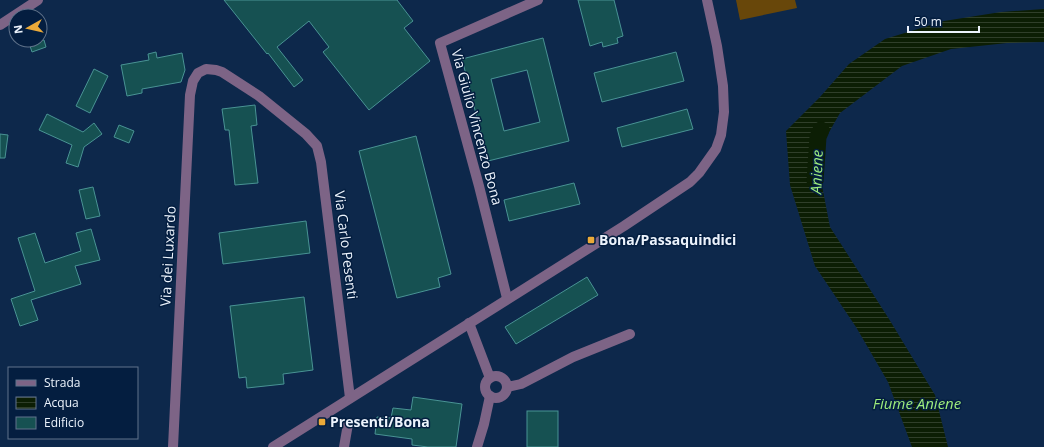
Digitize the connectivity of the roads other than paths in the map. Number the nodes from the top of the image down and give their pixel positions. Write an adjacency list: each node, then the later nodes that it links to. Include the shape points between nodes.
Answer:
1 (38, 0): 4 (street)
2 (538, 0): 6 (street, Via Giulio Vincenzo Bona, via 440,43)
3 (706, 0): 6 (street, via 717,46 724,106 721,135 708,162 690,182)
4 (0, 25)
5 (201, 70): 12 (street, Via Carlo Pesenti, via 219,71 242,85 306,134 317,146 322,162); 14 (street, Via dei Luxardo, via 194,78 190,95)
6 (507, 298): 7 (street)
7 (469, 323): 9 (street); 12 (street)
8 (630, 334): 10 (street, via 573,357 521,384)
9 (490, 378): 10 (street, via 503,378); 11 (street, via 485,387)
10 (508, 387): 11 (street, via 503,396)
11 (490, 396): 17 (street)
12 (350, 398): 15 (street)
13 (348, 424): 16 (street)
14 (173, 447)
15 (273, 447)
16 (344, 447)
17 (477, 447)

